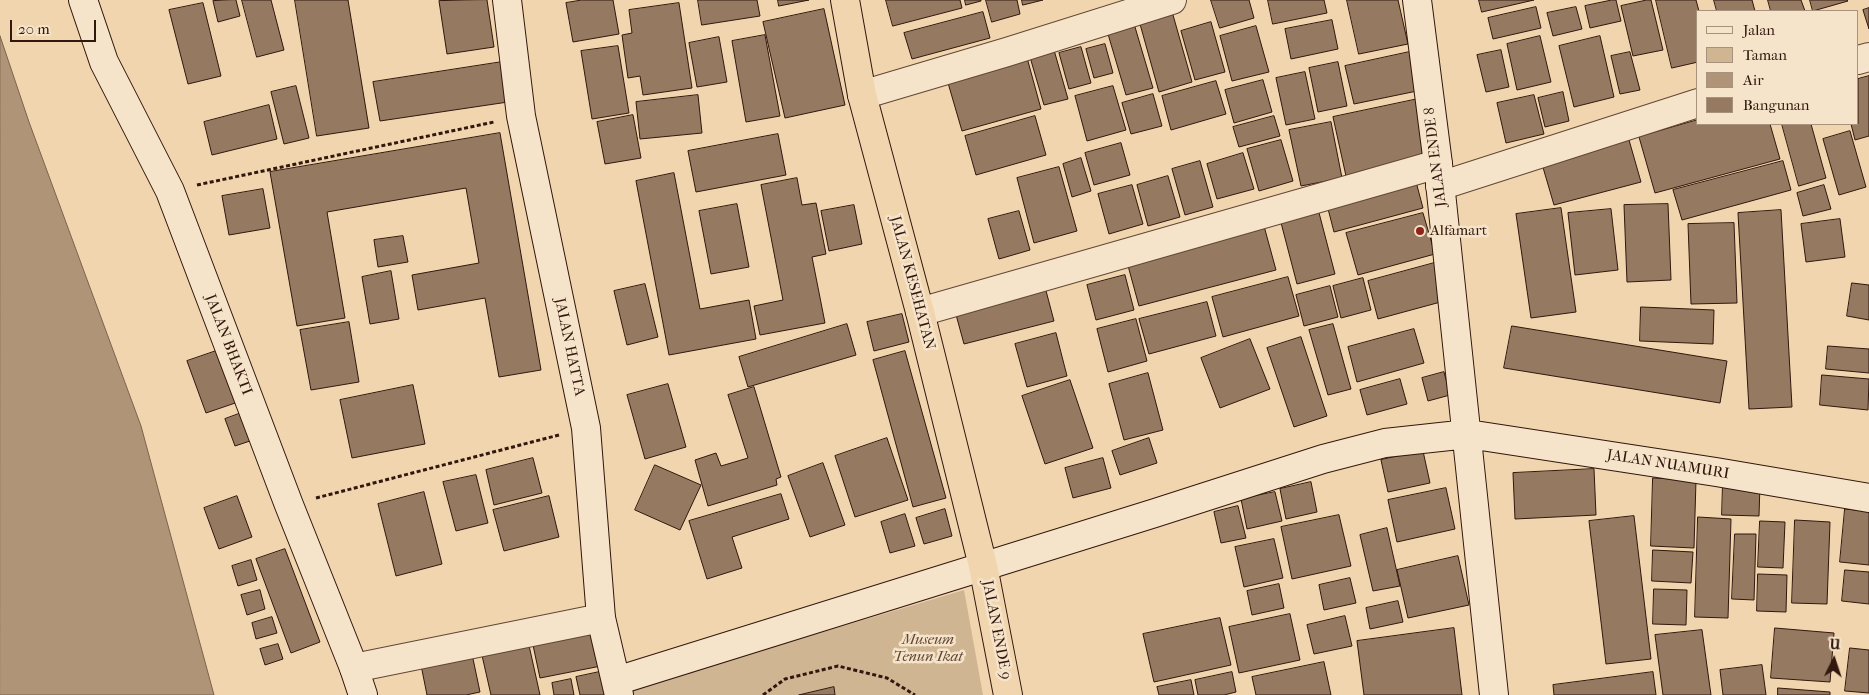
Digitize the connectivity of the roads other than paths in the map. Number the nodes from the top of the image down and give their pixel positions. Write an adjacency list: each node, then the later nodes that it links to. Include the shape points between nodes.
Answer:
1 (84, 0): 14 (street, JALAN BHAKTI, via 104,62 170,191)
2 (507, 0): 13 (street, JALAN HATTA, via 521,116 586,428)
3 (845, 0): 6 (highway, JALAN KESEHATAN)
4 (1172, 0): 6 (street)
5 (1417, 0): 8 (street, JALAN ENDE 8)
6 (862, 95): 9 (highway, JALAN KESEHATAN)
7 (1696, 104): 8 (street)
8 (1439, 175): 9 (street); 10 (street, JALAN ENDE 8)
9 (920, 312): 12 (highway, JALAN KESEHATAN)
10 (1468, 434): 11 (street, JALAN NUAMURI); 12 (street, JALAN NUAMURI, via 1385,444 1323,459); 18 (street, JALAN ENDE 8)
11 (1869, 498)
12 (983, 566): 15 (street, JALAN NUAMURI); 17 (highway, JALAN ENDE 9)
13 (601, 618): 14 (street); 15 (street, JALAN HATTA)
14 (354, 668): 16 (street, JALAN BHAKTI)
15 (618, 688)
16 (363, 695)
17 (1008, 695)
18 (1494, 695)

